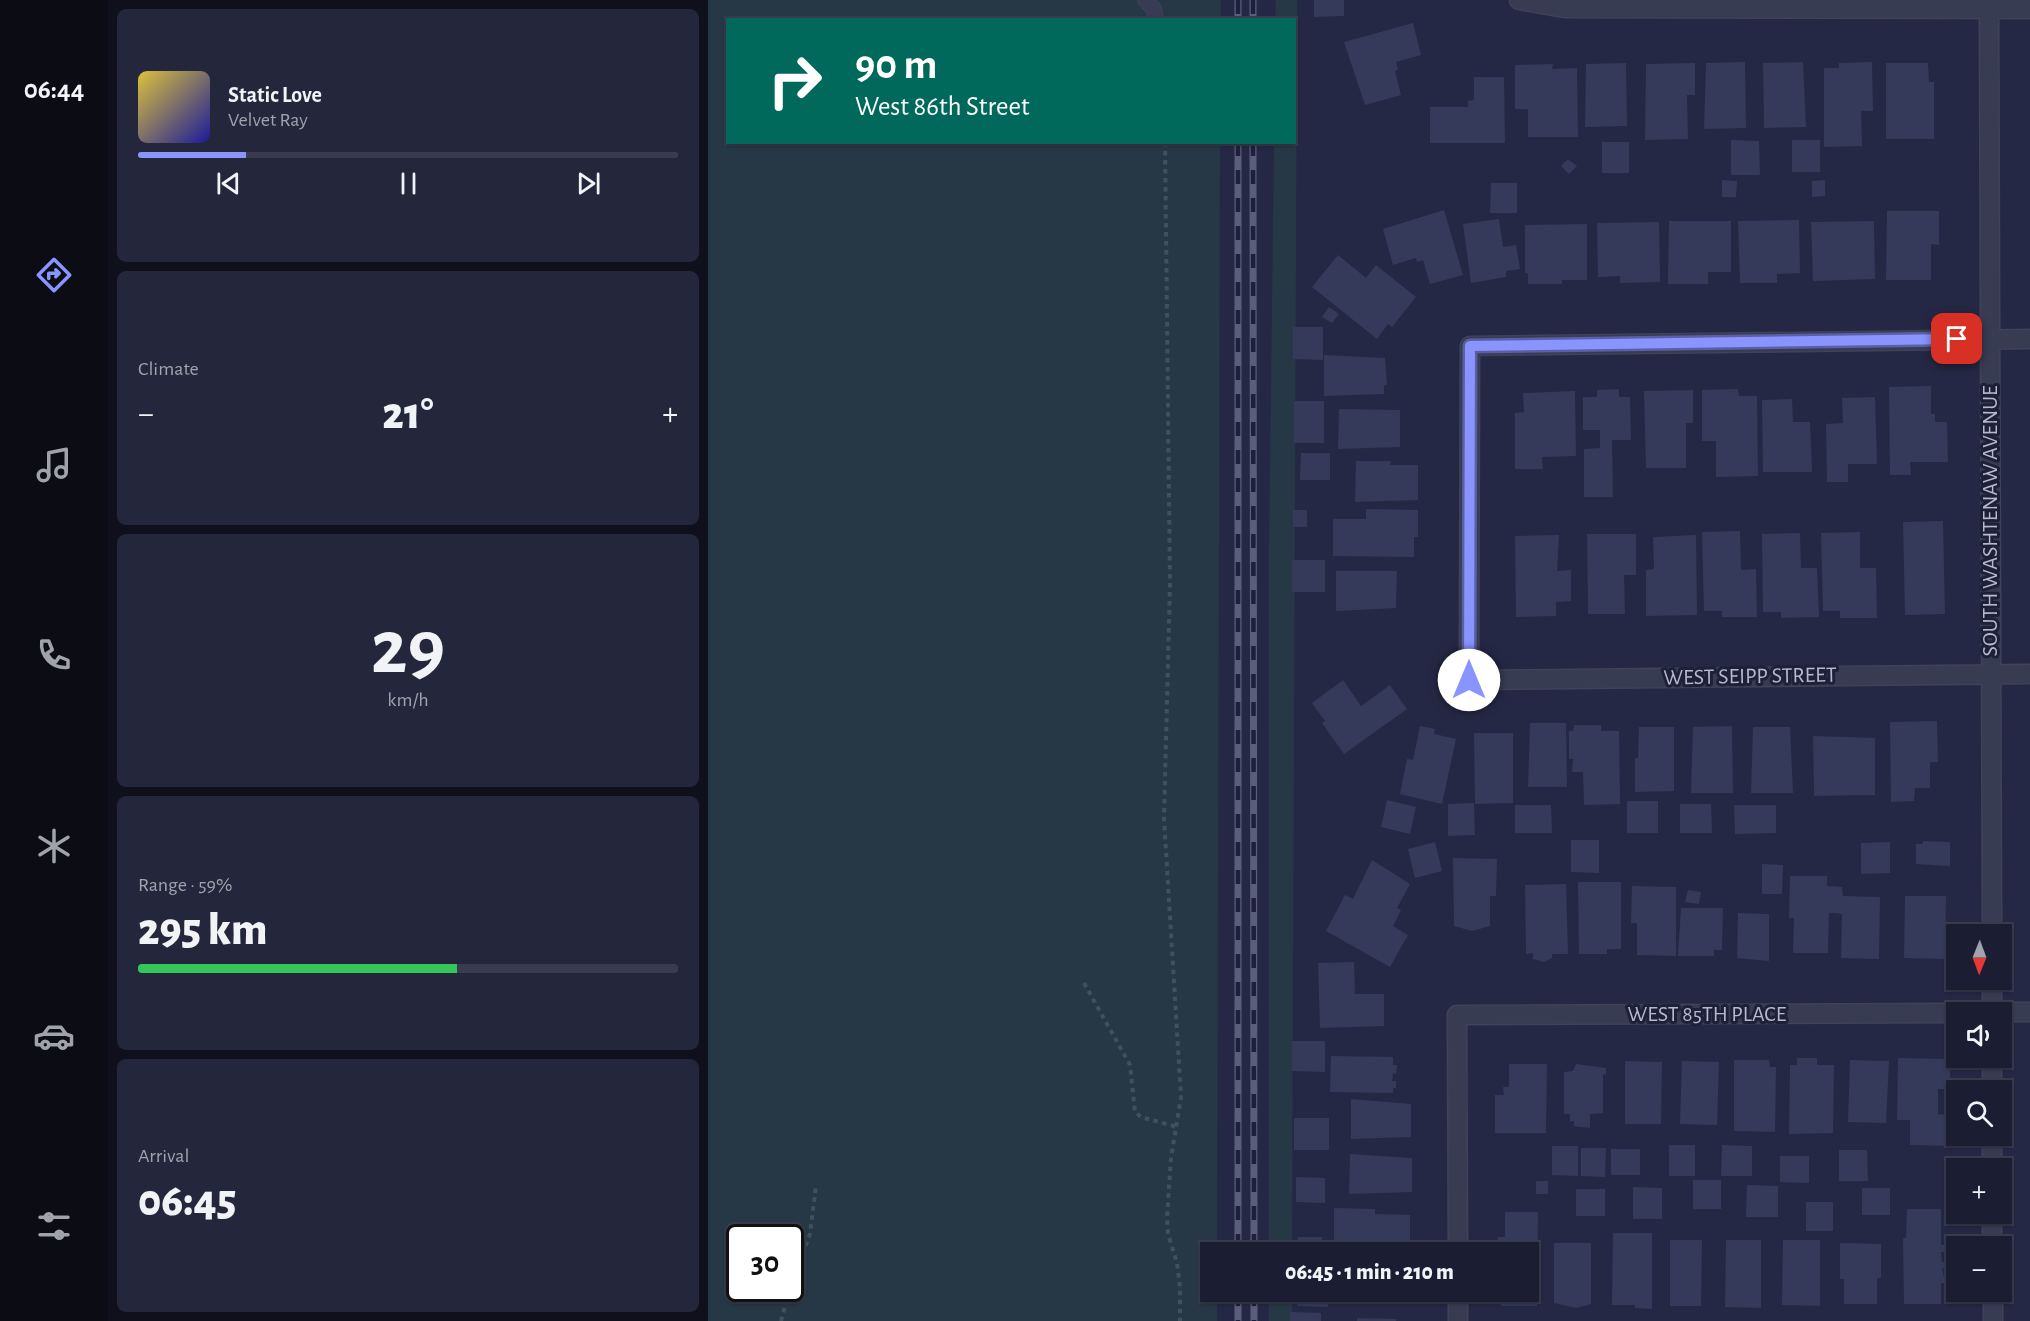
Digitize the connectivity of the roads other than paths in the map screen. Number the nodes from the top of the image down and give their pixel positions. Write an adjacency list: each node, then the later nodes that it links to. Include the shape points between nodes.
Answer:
1 (1145, 0): 5 (lane, via 1154,9)
2 (1520, 0): 3 (street, via 1564,8)
3 (1989, 4): 4 (street); 6 (street, SOUTH WASHTENAW AVENUE)
4 (2030, 9)
5 (1156, 18)
6 (1990, 339): 7 (street); 8 (street, SOUTH WASHTENAW AVENUE); 8 (street, WEST SEIPP STREET, via 1470,346 1469,680)
7 (2030, 339)
8 (1991, 674): 9 (street, WEST SEIPP STREET); 10 (street, SOUTH WASHTENAW AVENUE)
9 (2030, 674)
10 (1992, 924)
11 (1946, 1012): 14 (street, WEST 85TH PLACE, via 1457,1015)
12 (2012, 1012): 13 (street)
13 (2030, 1012)
14 (1458, 1242)
15 (1458, 1302): 17 (street)
16 (1993, 1302): 18 (street)
17 (1458, 1321)
18 (1993, 1321)

